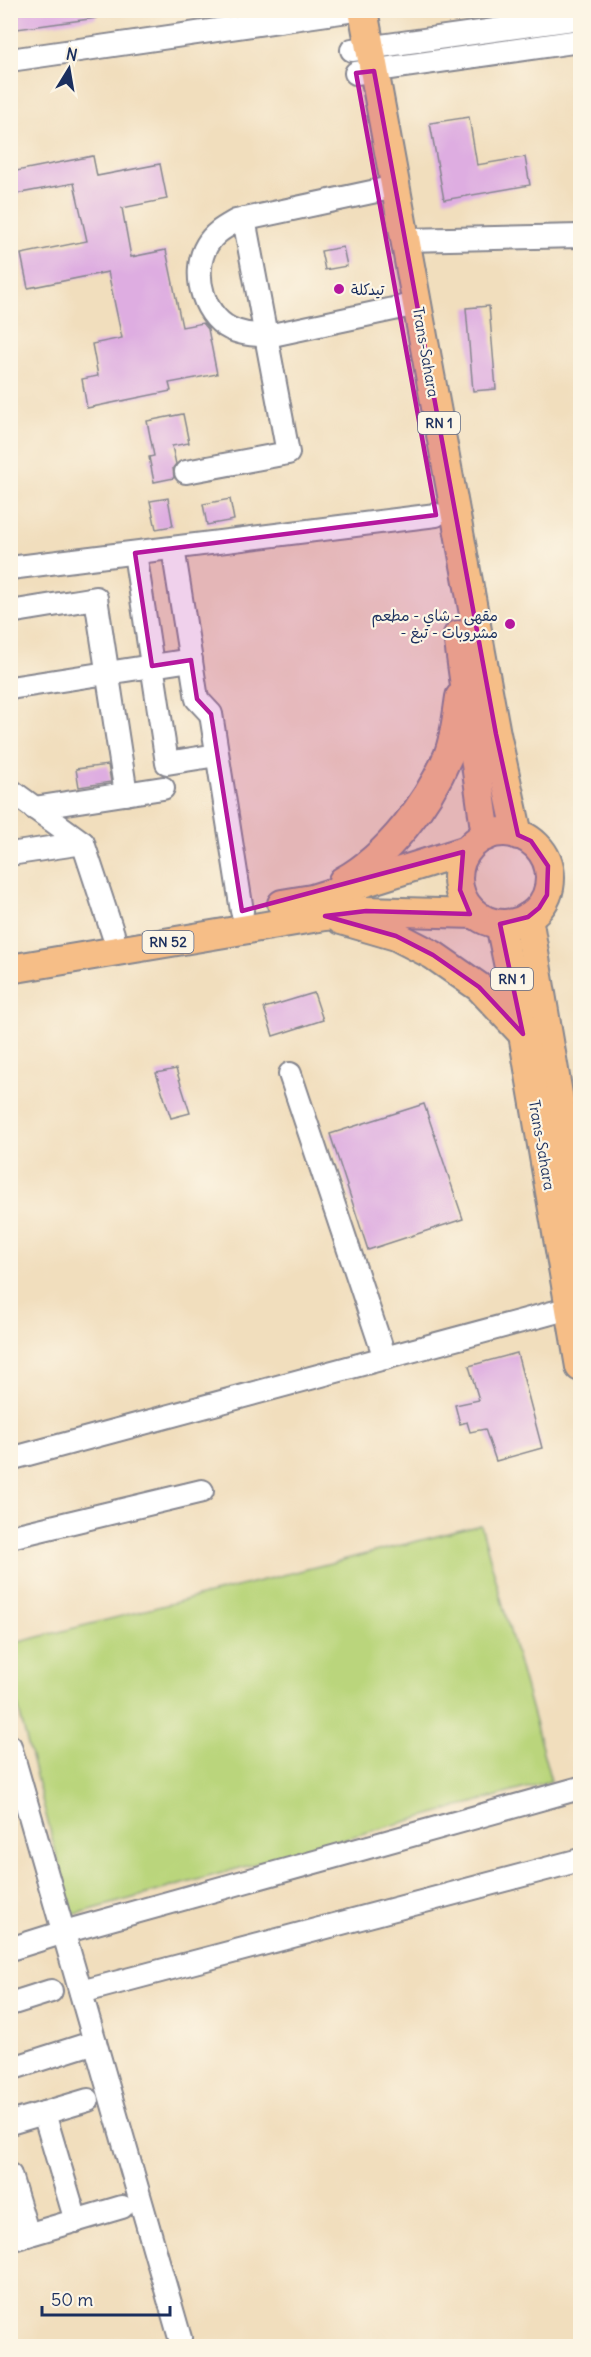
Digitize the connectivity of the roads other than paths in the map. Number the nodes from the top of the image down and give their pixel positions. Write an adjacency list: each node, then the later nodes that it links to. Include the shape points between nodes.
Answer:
1 (352, 11): 4 (street); 5 (main road, Trans-Sahara / RN 1)
2 (580, 18): 5 (street)
3 (580, 41): 5 (street)
4 (10, 60)
5 (363, 61): 6 (main road, Trans-Sahara / RN 1)
6 (386, 189): 7 (street); 9 (main road, Trans-Sahara / RN 1); 10 (main road, Trans-Sahara / RN 1)
7 (244, 219): 11 (street); 11 (street, via 217,232 206,246 201,260 202,291 208,310 218,321 234,331)
8 (580, 236): 9 (street)
9 (405, 240): 10 (main road, Trans-Sahara / RN 1)
10 (408, 306): 11 (street); 13 (main road, Trans-Sahara / RN 1); 28 (main road, Trans-Sahara / RN 1)
11 (266, 335): 12 (street, via 288,453)
12 (186, 471)
13 (436, 515): 14 (street); 21 (main road, Trans-Sahara / RN 1)
14 (173, 548): 15 (street); 18 (street)
15 (135, 553): 16 (street); 19 (street)
16 (10, 568)
17 (10, 612): 20 (street, via 96,598)
18 (191, 660): 19 (street); 23 (street, via 197,699 211,714)
19 (152, 666): 20 (street); 23 (street, via 167,763)
20 (107, 673): 22 (street); 26 (street)
21 (465, 676): 30 (main road, Trans-Sahara / RN 1); 32 (main road, via 449,755 422,802 393,843)
22 (10, 688)
23 (217, 755): 33 (street)
24 (163, 788): 26 (street)
25 (10, 790): 27 (street)
26 (126, 794): 27 (street)
27 (34, 808): 29 (street)
28 (518, 835): 30 (main road, via 497,833); 34 (main road, via 542,852 550,880 547,895)
29 (83, 843): 31 (street); 36 (street)
30 (477, 843): 32 (main road); 35 (main road, via 461,863 458,877 463,897)
31 (10, 854)
32 (318, 907): 33 (main road, RN 52); 35 (main road); 38 (main road, RN 52); 39 (main road, via 396,936 434,956 479,987)
33 (242, 911): 36 (main road, RN 52)
34 (528, 917): 35 (main road, via 514,923); 41 (main road, Trans-Sahara / RN 1)
35 (488, 919): 39 (main road, Trans-Sahara / RN 1)
36 (113, 934): 37 (main road, RN 52)
37 (10, 952)
38 (10, 969)
39 (523, 1034): 42 (main road, Trans-Sahara / RN 1)
40 (291, 1074): 43 (street)
41 (580, 1224)
42 (570, 1308): 43 (street); 44 (main road, Trans-Sahara / RN 1)
43 (385, 1358): 45 (street)
44 (580, 1367)
45 (10, 1459)
46 (202, 1491): 47 (street)
47 (10, 1537)
48 (10, 1746): 50 (street)
49 (580, 1788): 52 (street)
50 (21, 1819): 52 (street)
51 (580, 1860): 55 (street)
52 (64, 1932): 53 (street); 55 (street)
53 (10, 1949)
54 (51, 1991): 56 (street)
55 (81, 1992): 57 (street)
56 (10, 2004)
57 (95, 2042): 58 (street); 66 (street)
58 (10, 2069)
59 (88, 2100): 60 (street)
60 (44, 2113): 61 (street); 64 (street)
61 (10, 2123)
62 (10, 2175): 65 (street)
63 (122, 2207): 64 (street)
64 (76, 2221): 65 (street)
65 (20, 2237)
66 (180, 2338)

